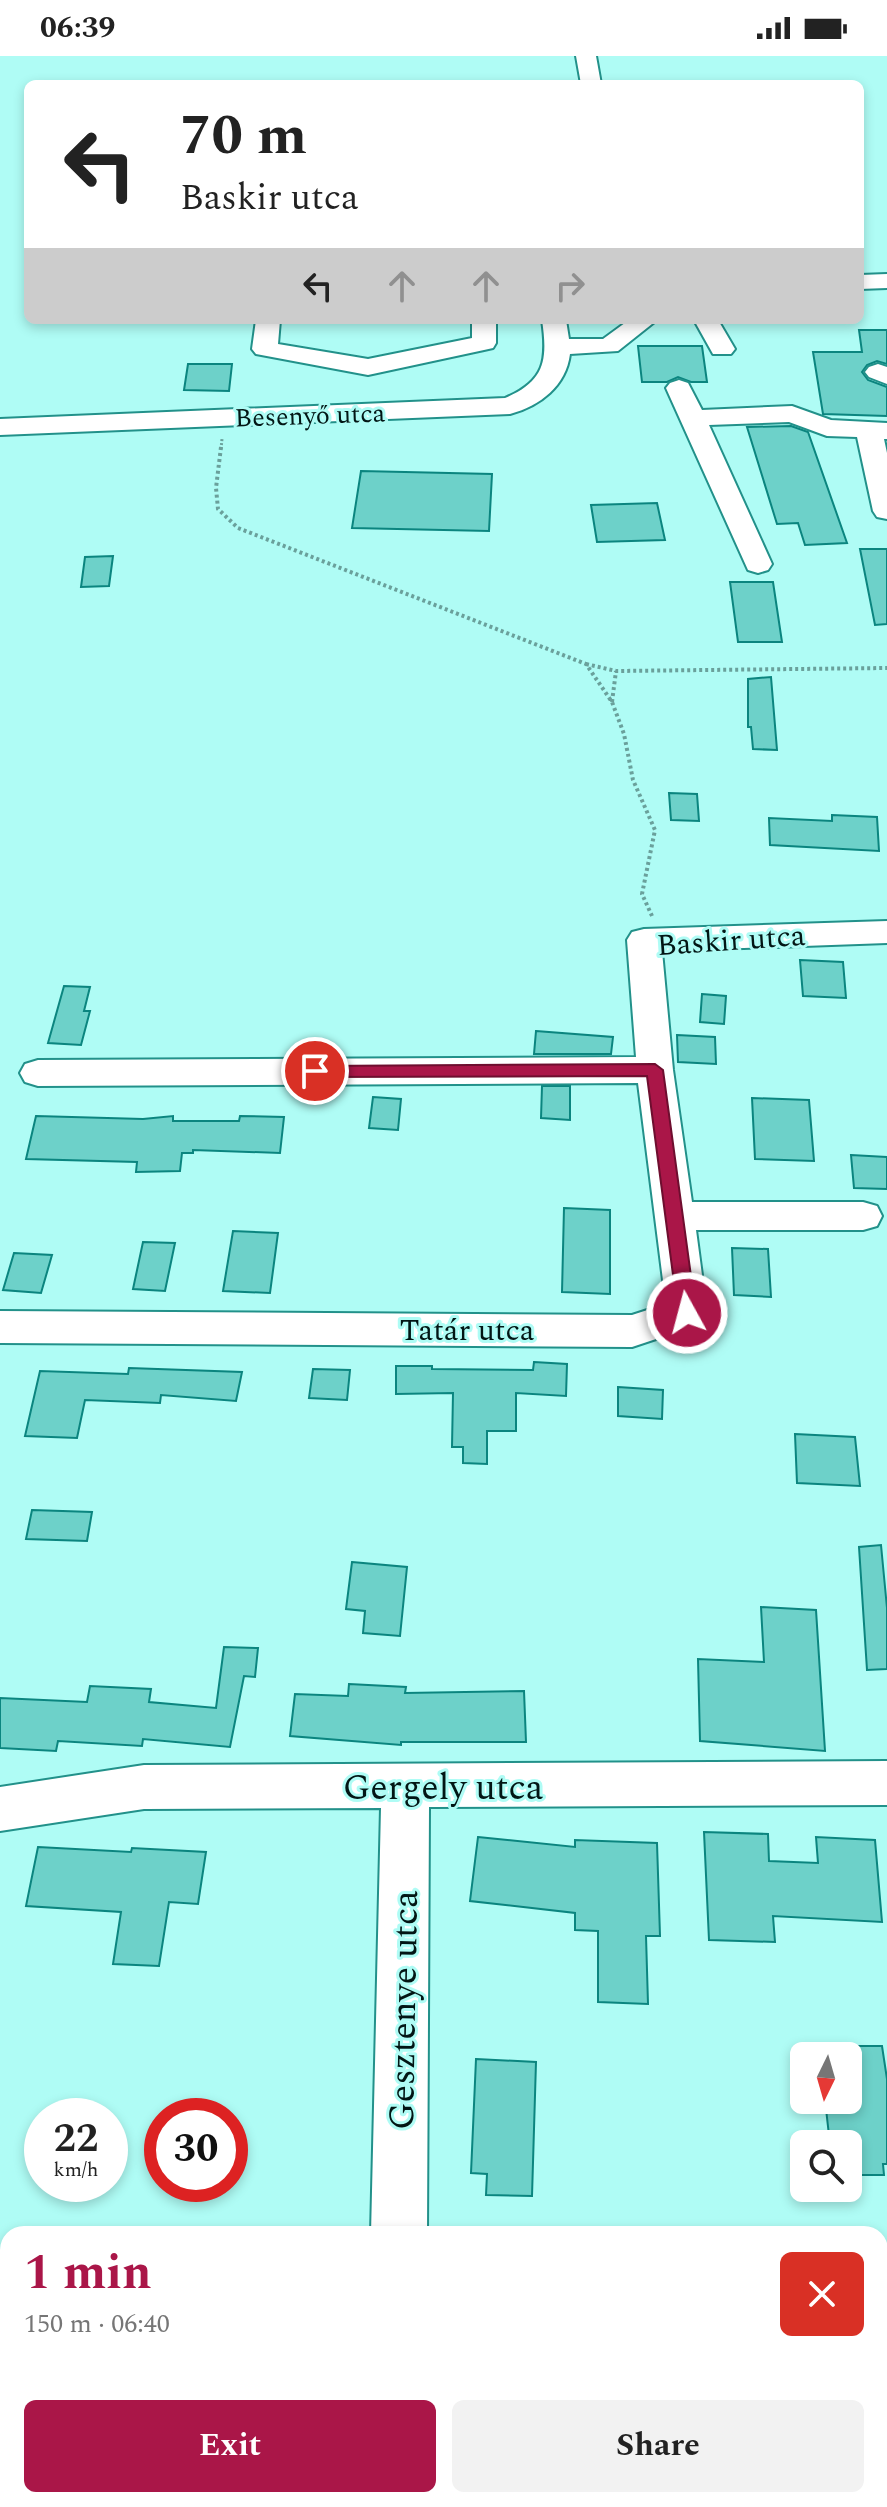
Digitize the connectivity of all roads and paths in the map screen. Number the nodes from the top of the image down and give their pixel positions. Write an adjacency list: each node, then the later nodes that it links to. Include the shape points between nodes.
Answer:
1 (586, 56): 2 (street)
2 (590, 80)
3 (887, 281): 4 (street)
4 (864, 282)
5 (268, 324): 12 (street, via 265,349)
6 (484, 324): 12 (street, via 484,343)
7 (555, 324): 10 (street)
8 (639, 324): 10 (street, via 609,346)
9 (708, 324): 11 (street)
10 (560, 347): 14 (street, Besenyő utca, via 545,386 510,406)
11 (722, 349)
12 (368, 367): 14 (street)
13 (679, 388): 16 (street)
14 (371, 412): 15 (street, Besenyő utca)
15 (224, 418): 17 (street, Besenyő utca); 21 (path, via 218,509 238,528)
16 (692, 418): 18 (street, via 792,414 827,428); 20 (street)
17 (0, 427)
18 (877, 430): 19 (street)
19 (887, 511)
20 (758, 564)
21 (586, 664): 23 (path); 24 (path)
22 (887, 668): 23 (path)
23 (616, 671): 24 (path)
24 (612, 702): 26 (path, via 633,780 655,830 642,894)
25 (887, 932): 26 (street, Baskir utca)
26 (663, 939): 27 (street, Baskir utca, via 644,940)
27 (655, 1070): 28 (street); 29 (street, Tatár utca)
28 (38, 1073)
29 (674, 1216): 30 (street); 31 (street, Tatár utca, via 687,1313 632,1331)
30 (863, 1216)
31 (0, 1327)
32 (887, 1783): 33 (street, Gergely utca)
33 (405, 1787): 34 (street, Gergely utca, via 144,1787); 35 (street, Gesztenye utca)
34 (0, 1809)
35 (399, 2226)

